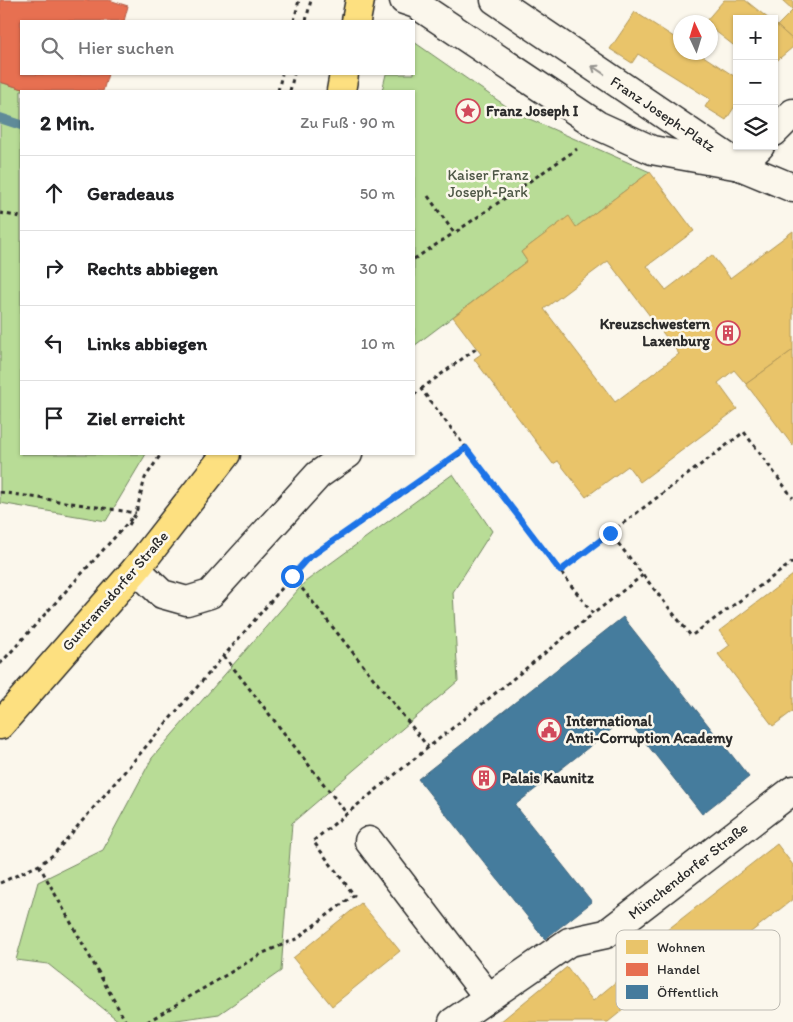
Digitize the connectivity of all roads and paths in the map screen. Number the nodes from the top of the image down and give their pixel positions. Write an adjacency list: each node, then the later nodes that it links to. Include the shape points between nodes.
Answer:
1 (299, 0): 6 (path)
2 (311, 0): 7 (path)
3 (360, 0): 8 (main road)
4 (404, 0): 17 (street, Franz Joseph-Platz, via 416,4)
5 (495, 0): 19 (street, Franz Joseph-Platz, one-way to 5)
6 (294, 20)
7 (306, 20)
8 (356, 20)
9 (282, 75): 12 (path)
10 (294, 75): 13 (path)
11 (344, 75): 14 (main road)
12 (278, 90)
13 (290, 90)
14 (340, 90)
15 (793, 114): 16 (street)
16 (778, 128)
17 (606, 129): 19 (street, Franz Joseph-Platz, via 652,150); 24 (path)
18 (756, 150): 19 (street)
19 (740, 166): 20 (street)
20 (793, 188)
21 (428, 196): 24 (path)
22 (0, 213): 23 (path)
23 (20, 217)
24 (454, 233): 25 (path)
25 (415, 258)
26 (477, 348): 27 (path)
27 (421, 389): 28 (path); 29 (path)
28 (415, 394)
29 (466, 448): 39 (path); 41 (path, via 307,559)
30 (160, 455): 35 (path, via 145,478)
31 (225, 455): 38 (main road, Guntramsdorfer Straße)
32 (347, 455): 38 (street, via 318,475 210,594 187,601 162,594)
33 (0, 492): 35 (path)
34 (793, 498): 36 (path, via 744,432)
35 (136, 513): 43 (path)
36 (610, 533): 39 (path); 40 (path)
37 (793, 562): 40 (path, via 690,636)
38 (136, 569): 44 (main road, Guntramsdorfer Straße)
39 (560, 571): 40 (path, via 592,614)
40 (643, 575)
41 (292, 576): 42 (path); 45 (path)
42 (224, 656): 47 (path); 49 (path, via 53,855)
43 (0, 664)
44 (0, 725)
45 (428, 747)
46 (793, 790): 51 (street, Münchendorfer Straße, via 606,934 568,942)
47 (347, 814)
48 (369, 841): 51 (street)
49 (39, 865): 50 (path); 52 (path)
50 (0, 883)
51 (488, 997): 53 (street, Münchendorfer Straße)
52 (126, 1022)
53 (453, 1022)

